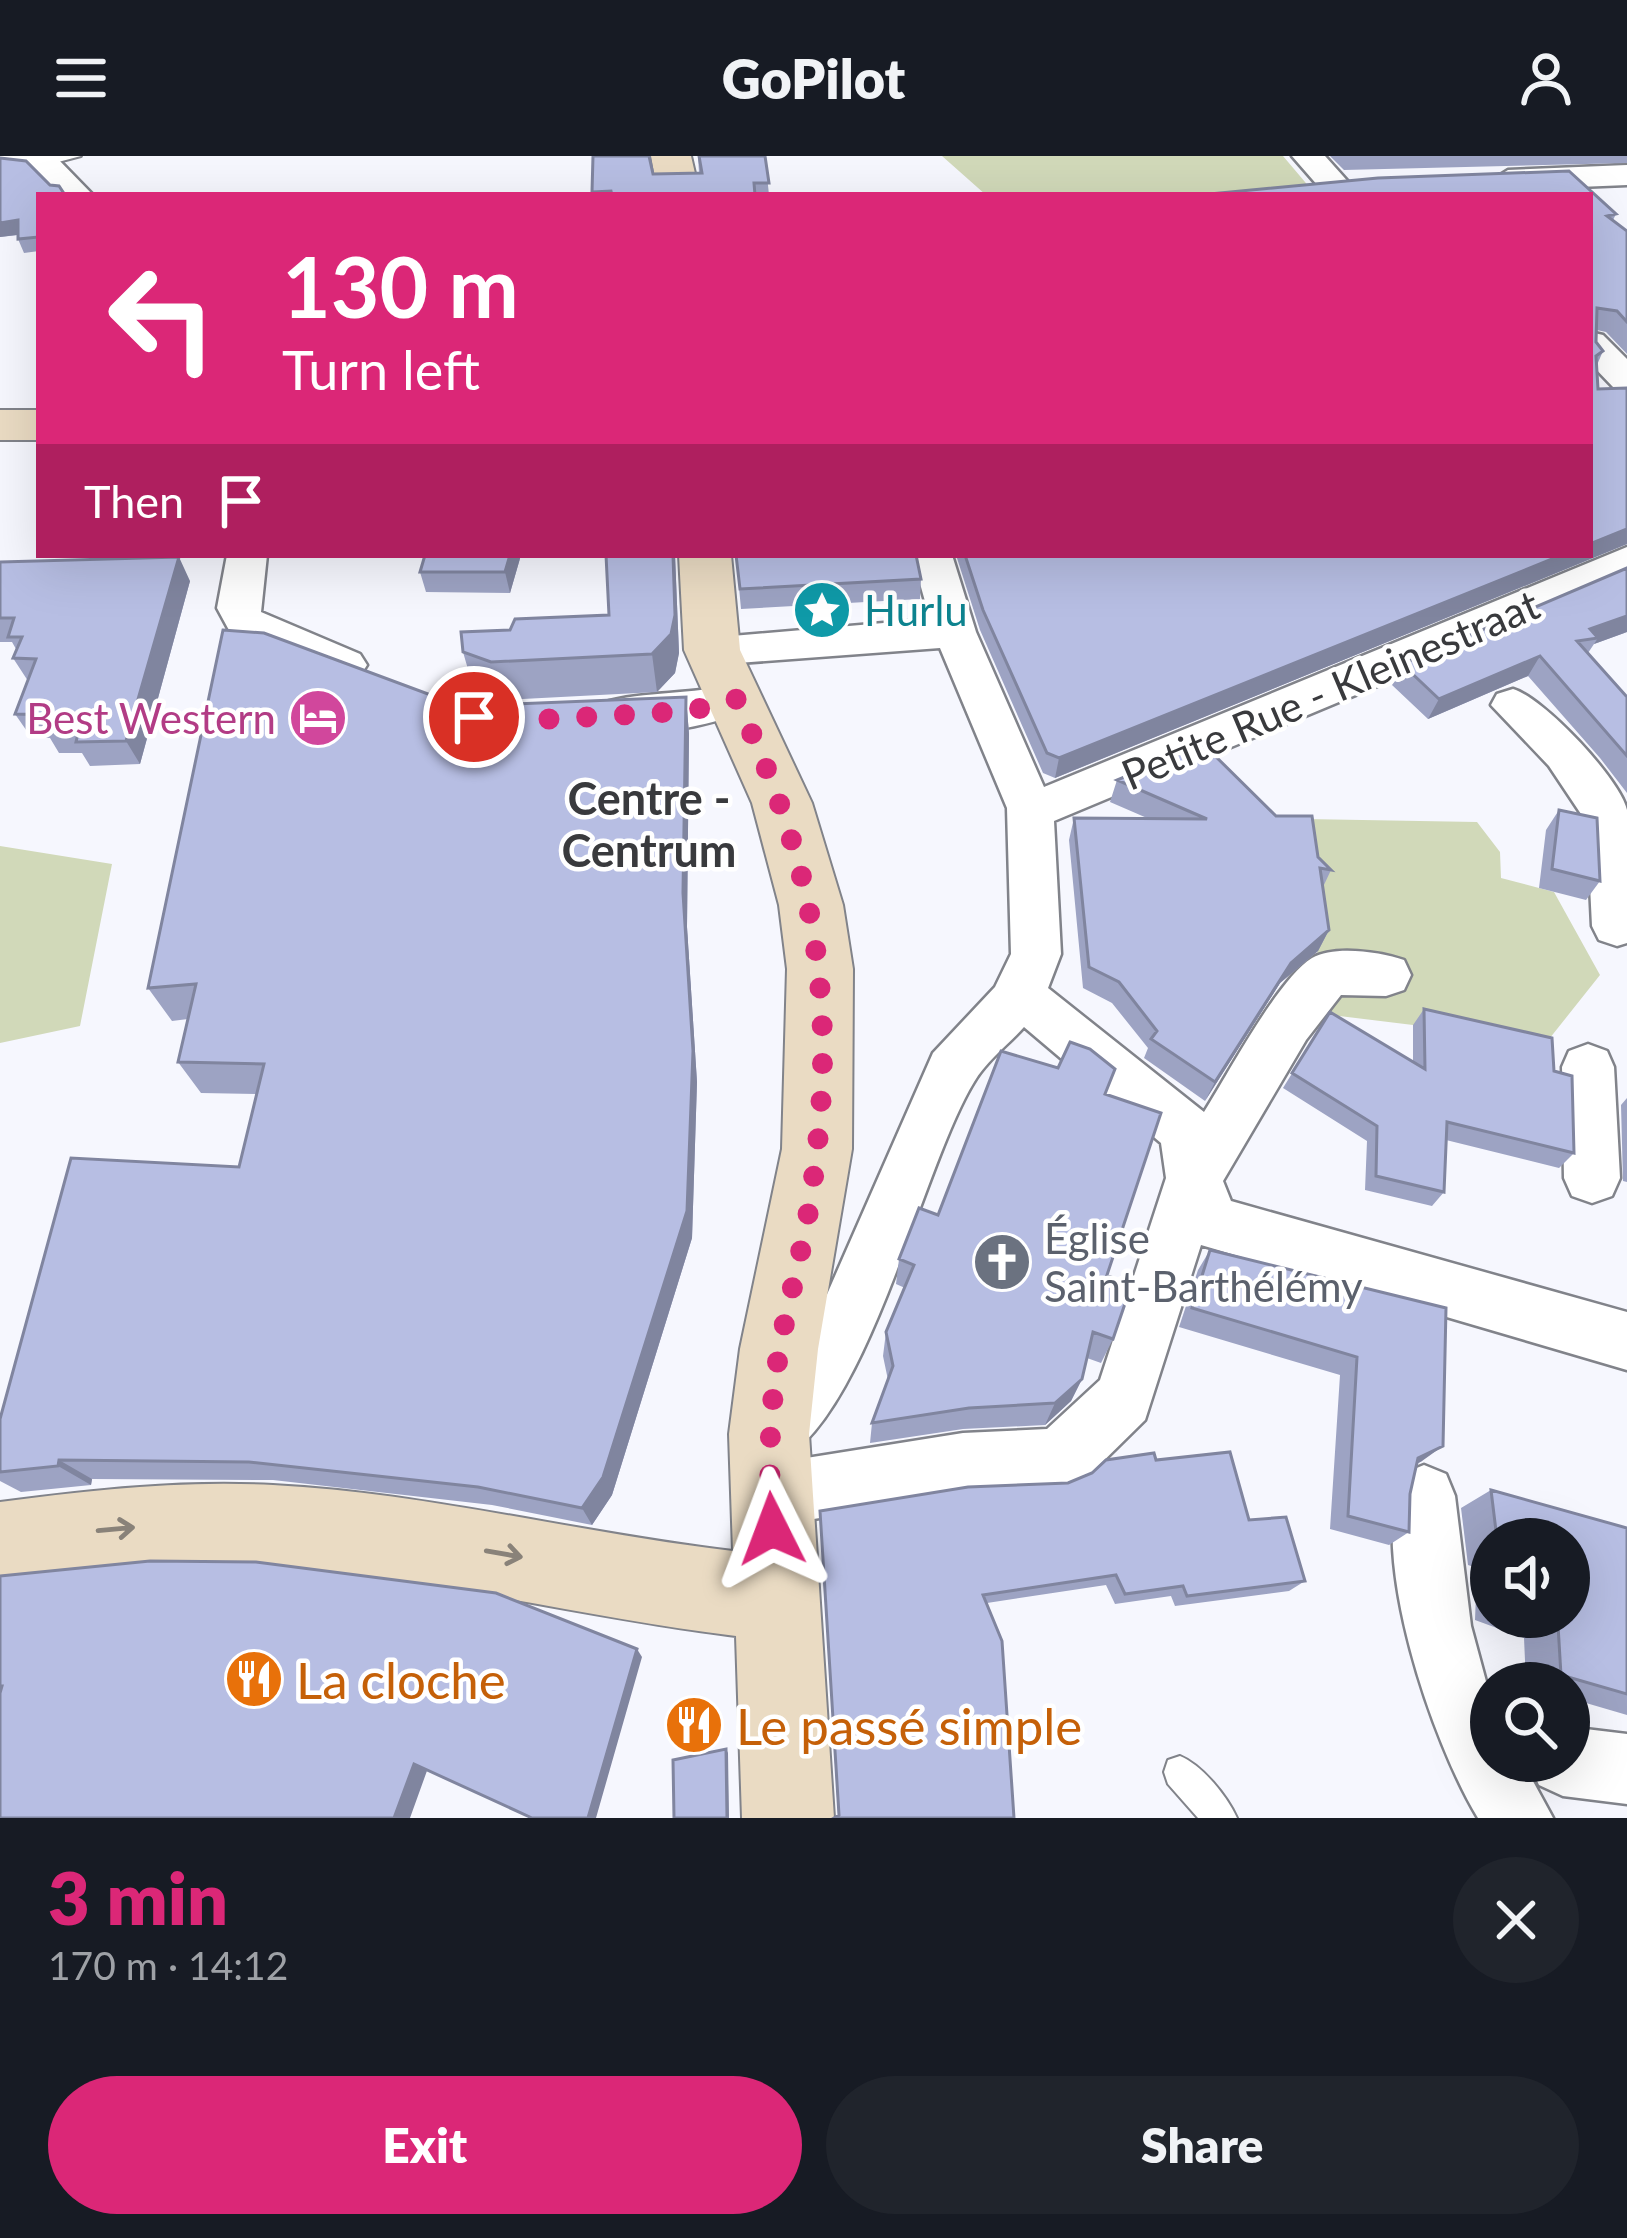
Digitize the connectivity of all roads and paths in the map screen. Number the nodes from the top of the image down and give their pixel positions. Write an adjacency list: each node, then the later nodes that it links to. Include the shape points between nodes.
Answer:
1 (671, 156): 10 (main road)
2 (1308, 156): 8 (street)
3 (0, 157): 4 (street)
4 (59, 159): 9 (street)
5 (1627, 175): 6 (street)
6 (1472, 181)
7 (1382, 184): 8 (street)
8 (1340, 190)
9 (75, 192)
10 (678, 192)
11 (1593, 346): 12 (street)
12 (1627, 380)
13 (1627, 390): 14 (main road)
14 (1593, 392)
15 (0, 425): 16 (main road)
16 (36, 425)
17 (1593, 531): 21 (street)
18 (246, 558): 24 (street, via 238,608 244,622)
19 (705, 558): 23 (main road)
20 (933, 558): 22 (street)
21 (1620, 565): 27 (street, Petite Rue - Kleinestraat)
22 (955, 632): 23 (street); 27 (street)
23 (724, 675): 26 (street, via 701,710); 35 (main road, via 795,841 820,969 817,1149 779,1349)
24 (391, 684)
25 (1513, 705): 28 (street, via 1564,754 1610,820)
26 (583, 717)
27 (1030, 808): 30 (street, via 1036,954)
28 (1617, 926)
29 (1386, 974): 32 (street, via 1328,974)
30 (1022, 998): 32 (street, via 1187,1131); 35 (street, via 952,1069 828,1361)
31 (1588, 1067): 33 (street)
32 (1194, 1178): 34 (street, via 1211,1222); 35 (street, via 1124,1399 1060,1460)
33 (1592, 1178)
34 (1627, 1341)
35 (770, 1464): 38 (main road)
36 (1424, 1496): 39 (street, via 1433,1612)
37 (0, 1543): 38 (main road, one-way to 38, via 112,1529 271,1526 421,1541)
38 (777, 1598): 44 (main road)
39 (1470, 1725)
40 (1590, 1764): 41 (street)
41 (1627, 1768)
42 (1180, 1772): 45 (lane)
43 (1499, 1782): 46 (street)
44 (788, 1818)
45 (1220, 1818)
46 (1518, 1818)

